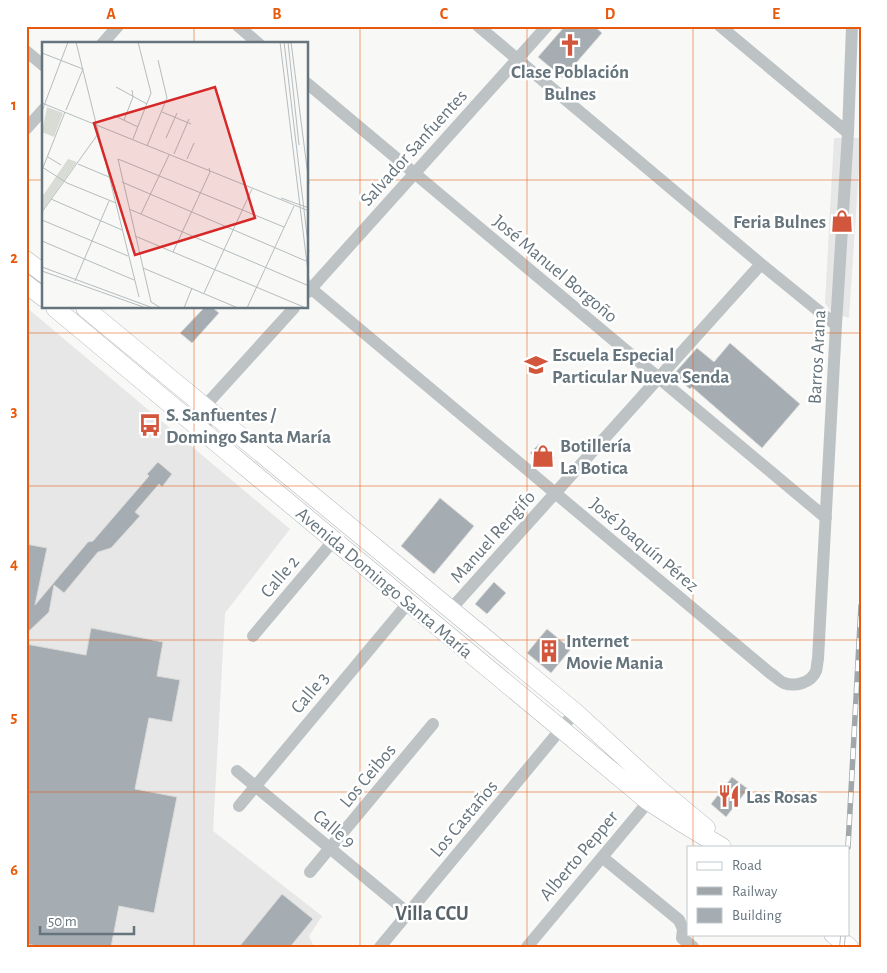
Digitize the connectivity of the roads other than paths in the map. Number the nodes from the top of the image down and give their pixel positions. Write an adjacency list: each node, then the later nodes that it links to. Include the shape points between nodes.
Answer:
1 (118, 26): 7 (street)
2 (238, 26): 8 (street)
3 (478, 26): 10 (street)
4 (546, 26): 10 (street, Salvador Sanfuentes)
5 (720, 26): 15 (street)
6 (852, 26): 15 (street, Barros Arana)
7 (104, 42)
8 (257, 42)
9 (26, 51): 11 (street)
10 (517, 59): 16 (street, Salvador Sanfuentes); 18 (street)
11 (42, 64)
12 (309, 85): 16 (street, José Manuel Borgoño)
13 (42, 111): 14 (street)
14 (26, 129)
15 (848, 133): 26 (street, Barros Arana)
16 (414, 174): 21 (street, Salvador Sanfuentes); 27 (street, José Manuel Borgoño)
17 (26, 260): 19 (main road)
18 (760, 264): 26 (street); 27 (street, Manuel Rengifo)
19 (42, 272)
20 (26, 284): 22 (main road)
21 (309, 289): 30 (street, José Joaquín Pérez)
22 (42, 296)
23 (56, 309): 29 (main road, Avenida Domingo Santa María)
24 (86, 309): 28 (main road, Avenida Domingo Santa María)
25 (293, 309): 28 (street)
26 (836, 325): 31 (street, Barros Arana)
27 (658, 378): 30 (street, Manuel Rengifo); 31 (street, José Manuel Borgoño)
28 (205, 406): 29 (street); 34 (main road, Avenida Domingo Santa María)
29 (206, 435): 32 (main road, Avenida Domingo Santa María)
30 (555, 493): 34 (street, Manuel Rengifo); 36 (street, José Joaquín Pérez, via 776,678 789,684)
31 (826, 518): 36 (street, Barros Arana, via 818,659 815,672)
32 (334, 540): 33 (main road, Avenida Domingo Santa María); 35 (street, Calle 2)
33 (409, 602): 39 (main road, Avenida Domingo Santa María); 41 (street, Calle 3)
34 (451, 609): 37 (main road, Avenida Domingo Santa María)
35 (253, 636)
36 (803, 683)
37 (575, 712): 39 (street, Los Castaños); 42 (main road, Avenida Domingo Santa María)
38 (433, 724): 46 (street, Los Ceibos)
39 (562, 728): 42 (main road, Avenida Domingo Santa María); 49 (street, Los Castaños)
40 (238, 771): 41 (street, Calle 9)
41 (256, 786): 43 (street, Calle 3); 46 (street, Calle 9)
42 (654, 795): 44 (main road, Avenida Domingo Santa María, via 679,821); 45 (main road, Avenida Domingo Santa María, via 687,811); 47 (street, Alberto Pepper)
43 (238, 806)
44 (720, 846)
45 (726, 846)
46 (330, 848): 48 (street, Los Ceibos); 49 (street, Calle 9)
47 (602, 857): 51 (street, via 679,920 683,929); 53 (street, Alberto Pepper)
48 (310, 872)
49 (408, 913): 52 (street, Los Castaños)
50 (836, 936): 55 (main road)
51 (678, 942): 54 (street)
52 (380, 947)
53 (527, 947)
54 (693, 947)
55 (849, 947)

